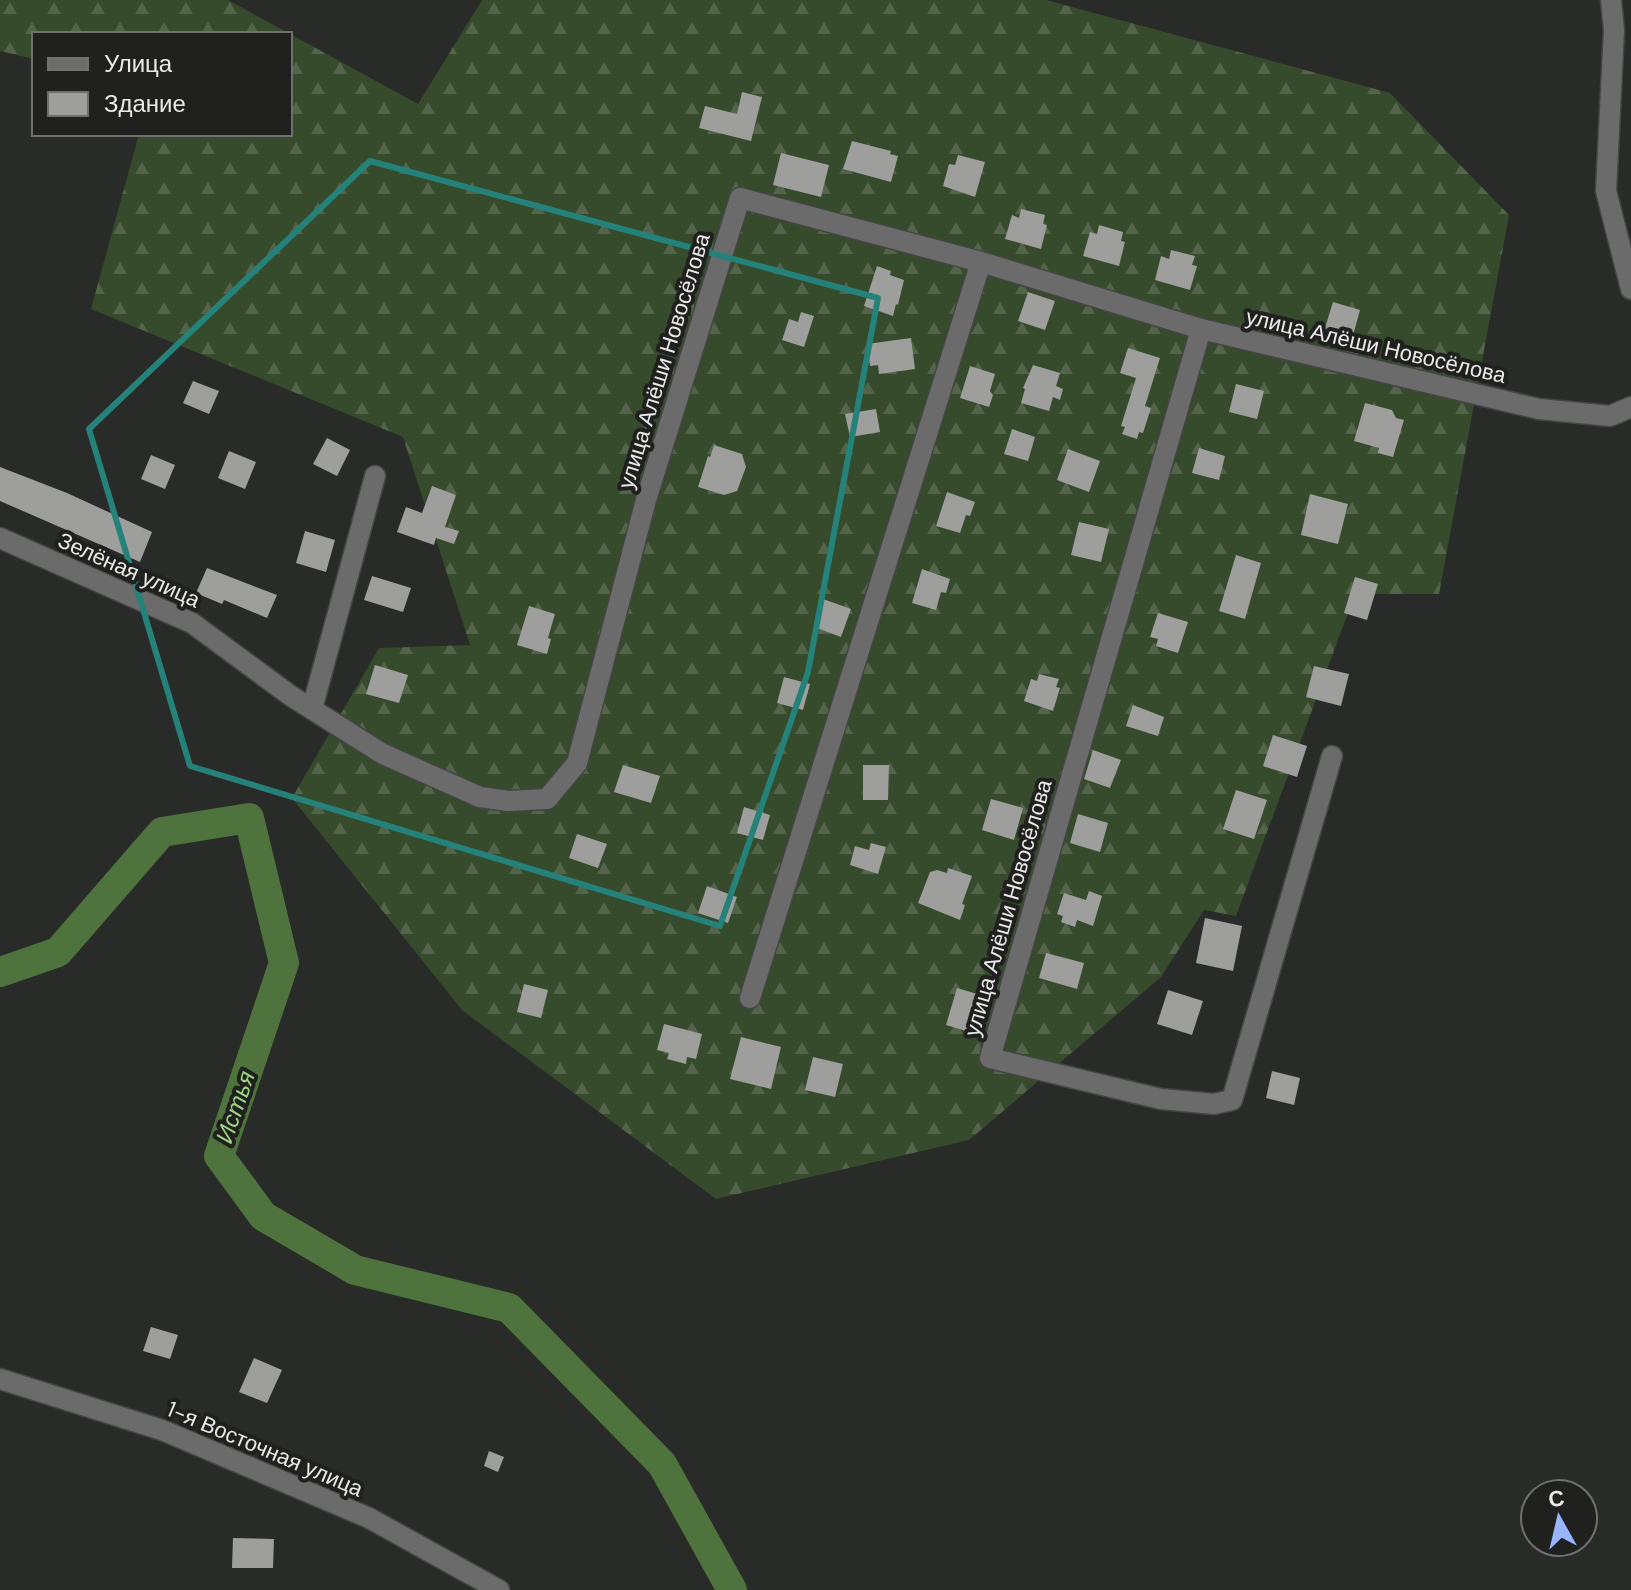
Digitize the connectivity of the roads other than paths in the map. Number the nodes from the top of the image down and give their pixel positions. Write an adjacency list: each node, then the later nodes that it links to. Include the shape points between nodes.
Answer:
1 (1611, 0): 3 (street, via 1606,191)
2 (981, 262): 4 (street, улица Алёши Новосёлова); 10 (street, улица Алёши Новосёлова, via 740,198 646,500 577,763 547,799); 11 (street)
3 (1631, 289)
4 (1201, 329): 5 (street, улица Алёши Новосёлова, via 1539,409 1610,416); 9 (street, улица Алёши Новосёлова, via 990,1058 1161,1099 1214,1104 1232,1100)
5 (1631, 407)
6 (375, 476): 8 (street)
7 (0, 538): 8 (street, Зелёная улица, via 192,623)
8 (312, 709): 10 (street, Зелёная улица, via 383,754)
9 (1332, 756)
10 (480, 797)
11 (750, 998)
12 (0, 1379): 13 (street, 1-я Восточная улица, via 177,1437 369,1518)
13 (499, 1590)

